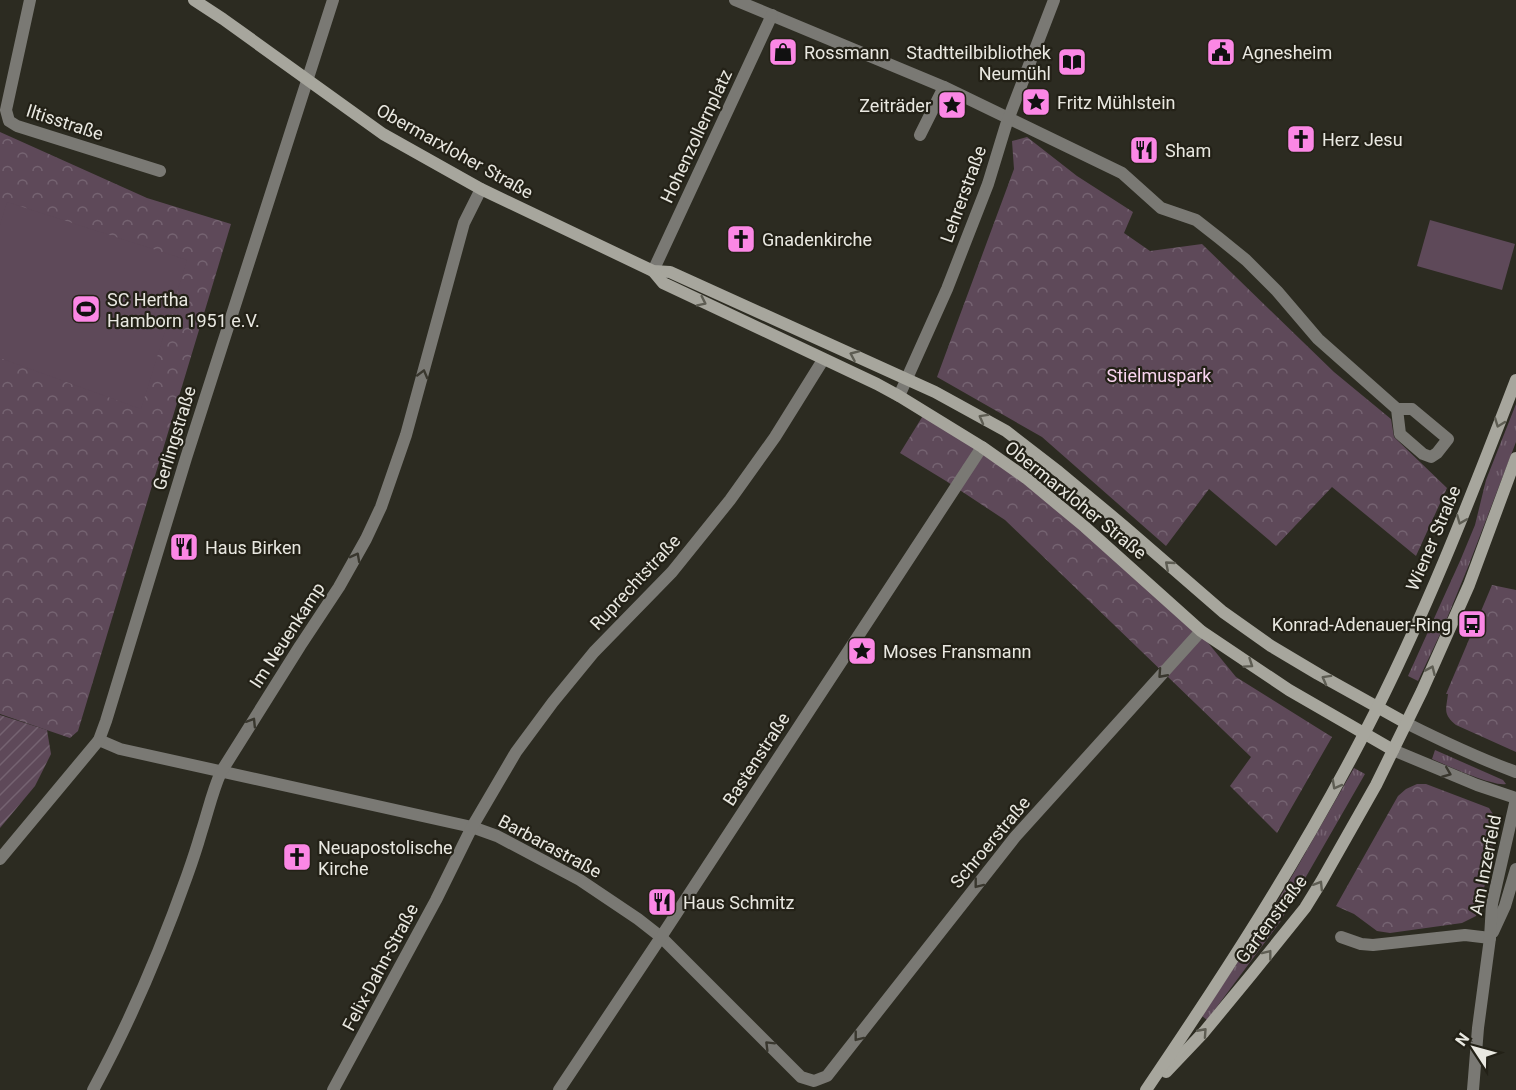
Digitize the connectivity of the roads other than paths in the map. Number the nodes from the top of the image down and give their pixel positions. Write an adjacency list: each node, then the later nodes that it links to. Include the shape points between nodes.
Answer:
1 (30, 0): 11 (street, Iltisstraße, via 6,110 9,121)
2 (194, 0): 7 (street, Obermarxloher Straße)
3 (333, 0): 7 (street, Gerlingstraße)
4 (735, 0): 6 (street)
5 (1054, 0): 9 (street, Lehrerstraße)
6 (772, 15): 8 (street); 13 (street, Hohenzollernplatz)
7 (308, 81): 12 (street, Obermarxloher Straße, via 382,134); 25 (street, Gerlingstraße)
8 (944, 87): 9 (street); 10 (street)
9 (1008, 118): 15 (street, Lehrerstraße, via 981,203); 18 (street, via 1122,173 1161,208 1196,220 1246,261 1318,339)
10 (920, 135)
11 (160, 171)
12 (481, 189): 13 (street, Obermarxloher Straße); 27 (street, Im Neuenkamp, one-way to 12, via 339,587 381,507 406,435 464,224)
13 (653, 271): 14 (street, Obermarxloher Straße, one-way to 14, via 663,283); 15 (street, Obermarxloher Straße, one-way to 13, via 670,272)
14 (823, 360): 17 (street, Obermarxloher Straße); 30 (street, Ruprechtstraße, via 730,501 672,572 594,652 553,702 516,752)
15 (908, 379): 17 (street, Lehrerstraße); 22 (street, Obermarxloher Straße, one-way to 15, via 1271,646 1223,612 1006,431)
16 (1516, 380): 22 (street, Wiener Straße, one-way to 22, via 1450,548)
17 (899, 396): 19 (street, Obermarxloher Straße)
18 (1397, 409): 18 (street, via 1412,409 1448,439 1437,453 1431,457 1423,454 1400,434)
19 (982, 447): 21 (street, Obermarxloher Straße, via 1043,492); 33 (street, Bastenstraße)
20 (1516, 458): 23 (street, one-way to 20, via 1458,611)
21 (1201, 630): 24 (street, Obermarxloher Straße, one-way to 24, via 1289,690); 36 (street, Schroerstraße, one-way to 36, via 1016,837 826,1076)
22 (1377, 707): 23 (street, Obermarxloher Straße); 24 (street, Wiener Straße)
23 (1406, 723): 26 (street, Gartenstraße); 28 (street)
24 (1364, 734): 26 (street, Obermarxloher Straße); 40 (street, Gartenstraße, one-way to 40, via 1272,897)
25 (99, 740): 27 (street, Barbarastraße, via 120,749); 31 (street, Gerlingstraße)
26 (1393, 750): 29 (street, one-way to 29); 40 (street, Gartenstraße, one-way to 26, via 1204,1032 1305,908)
27 (221, 772): 30 (street, Barbarastraße); 37 (street, Im Neuenkamp, via 147,980)
28 (1516, 772)
29 (1516, 799): 35 (street, Am Inzerfeld, via 1492,904)
30 (472, 827): 33 (street, Barbarastraße, via 498,836 580,880); 38 (street, Felix-Dahn-Straße)
31 (0, 859)
32 (1516, 869): 35 (street, Am Inzerfeld)
33 (662, 937): 36 (street, Barbarastraße, one-way to 33, via 801,1077); 39 (street, Bastenstraße)
34 (1341, 937): 35 (street, via 1373,945 1465,934)
35 (1490, 938): 41 (street, Am Inzerfeld)
36 (814, 1081)
37 (93, 1090)
38 (333, 1090)
39 (559, 1090)
40 (1147, 1090)
41 (1473, 1090)

